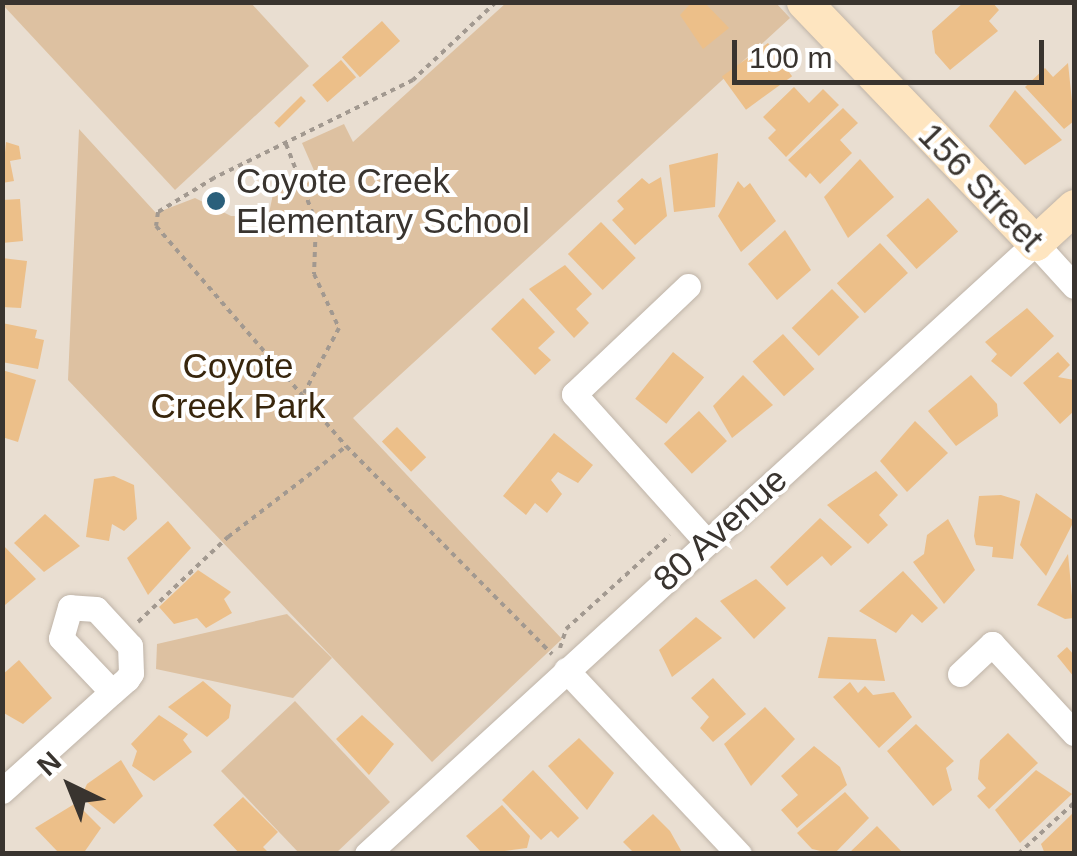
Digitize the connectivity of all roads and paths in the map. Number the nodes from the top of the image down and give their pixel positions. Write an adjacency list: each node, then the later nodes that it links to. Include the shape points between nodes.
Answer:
1 (496, 2): 3 (path, via 413,80)
2 (804, 2): 5 (street, 156 Street)
3 (286, 144): 8 (path, via 316,222 314,274 339,328); 8 (path, via 168,205 156,226)
4 (1074, 206): 5 (street, 80 Avenue)
5 (1035, 243): 7 (street, 156 Street); 11 (street, 80 Avenue)
6 (688, 286): 11 (street, via 574,394)
7 (1074, 286)
8 (304, 393): 9 (path)
9 (346, 446): 12 (path, via 228,537); 13 (path)
10 (677, 529): 13 (path, via 566,630)
11 (707, 542): 13 (street, 80 Avenue)
12 (131, 629)
13 (563, 660): 19 (street, 80 Avenue); 20 (street)
14 (960, 674): 16 (street, via 992,644)
15 (112, 692): 17 (street)
16 (1074, 733)
17 (2, 791)
18 (1074, 803): 21 (path)
19 (367, 854)
20 (739, 854)
21 (1018, 854)

